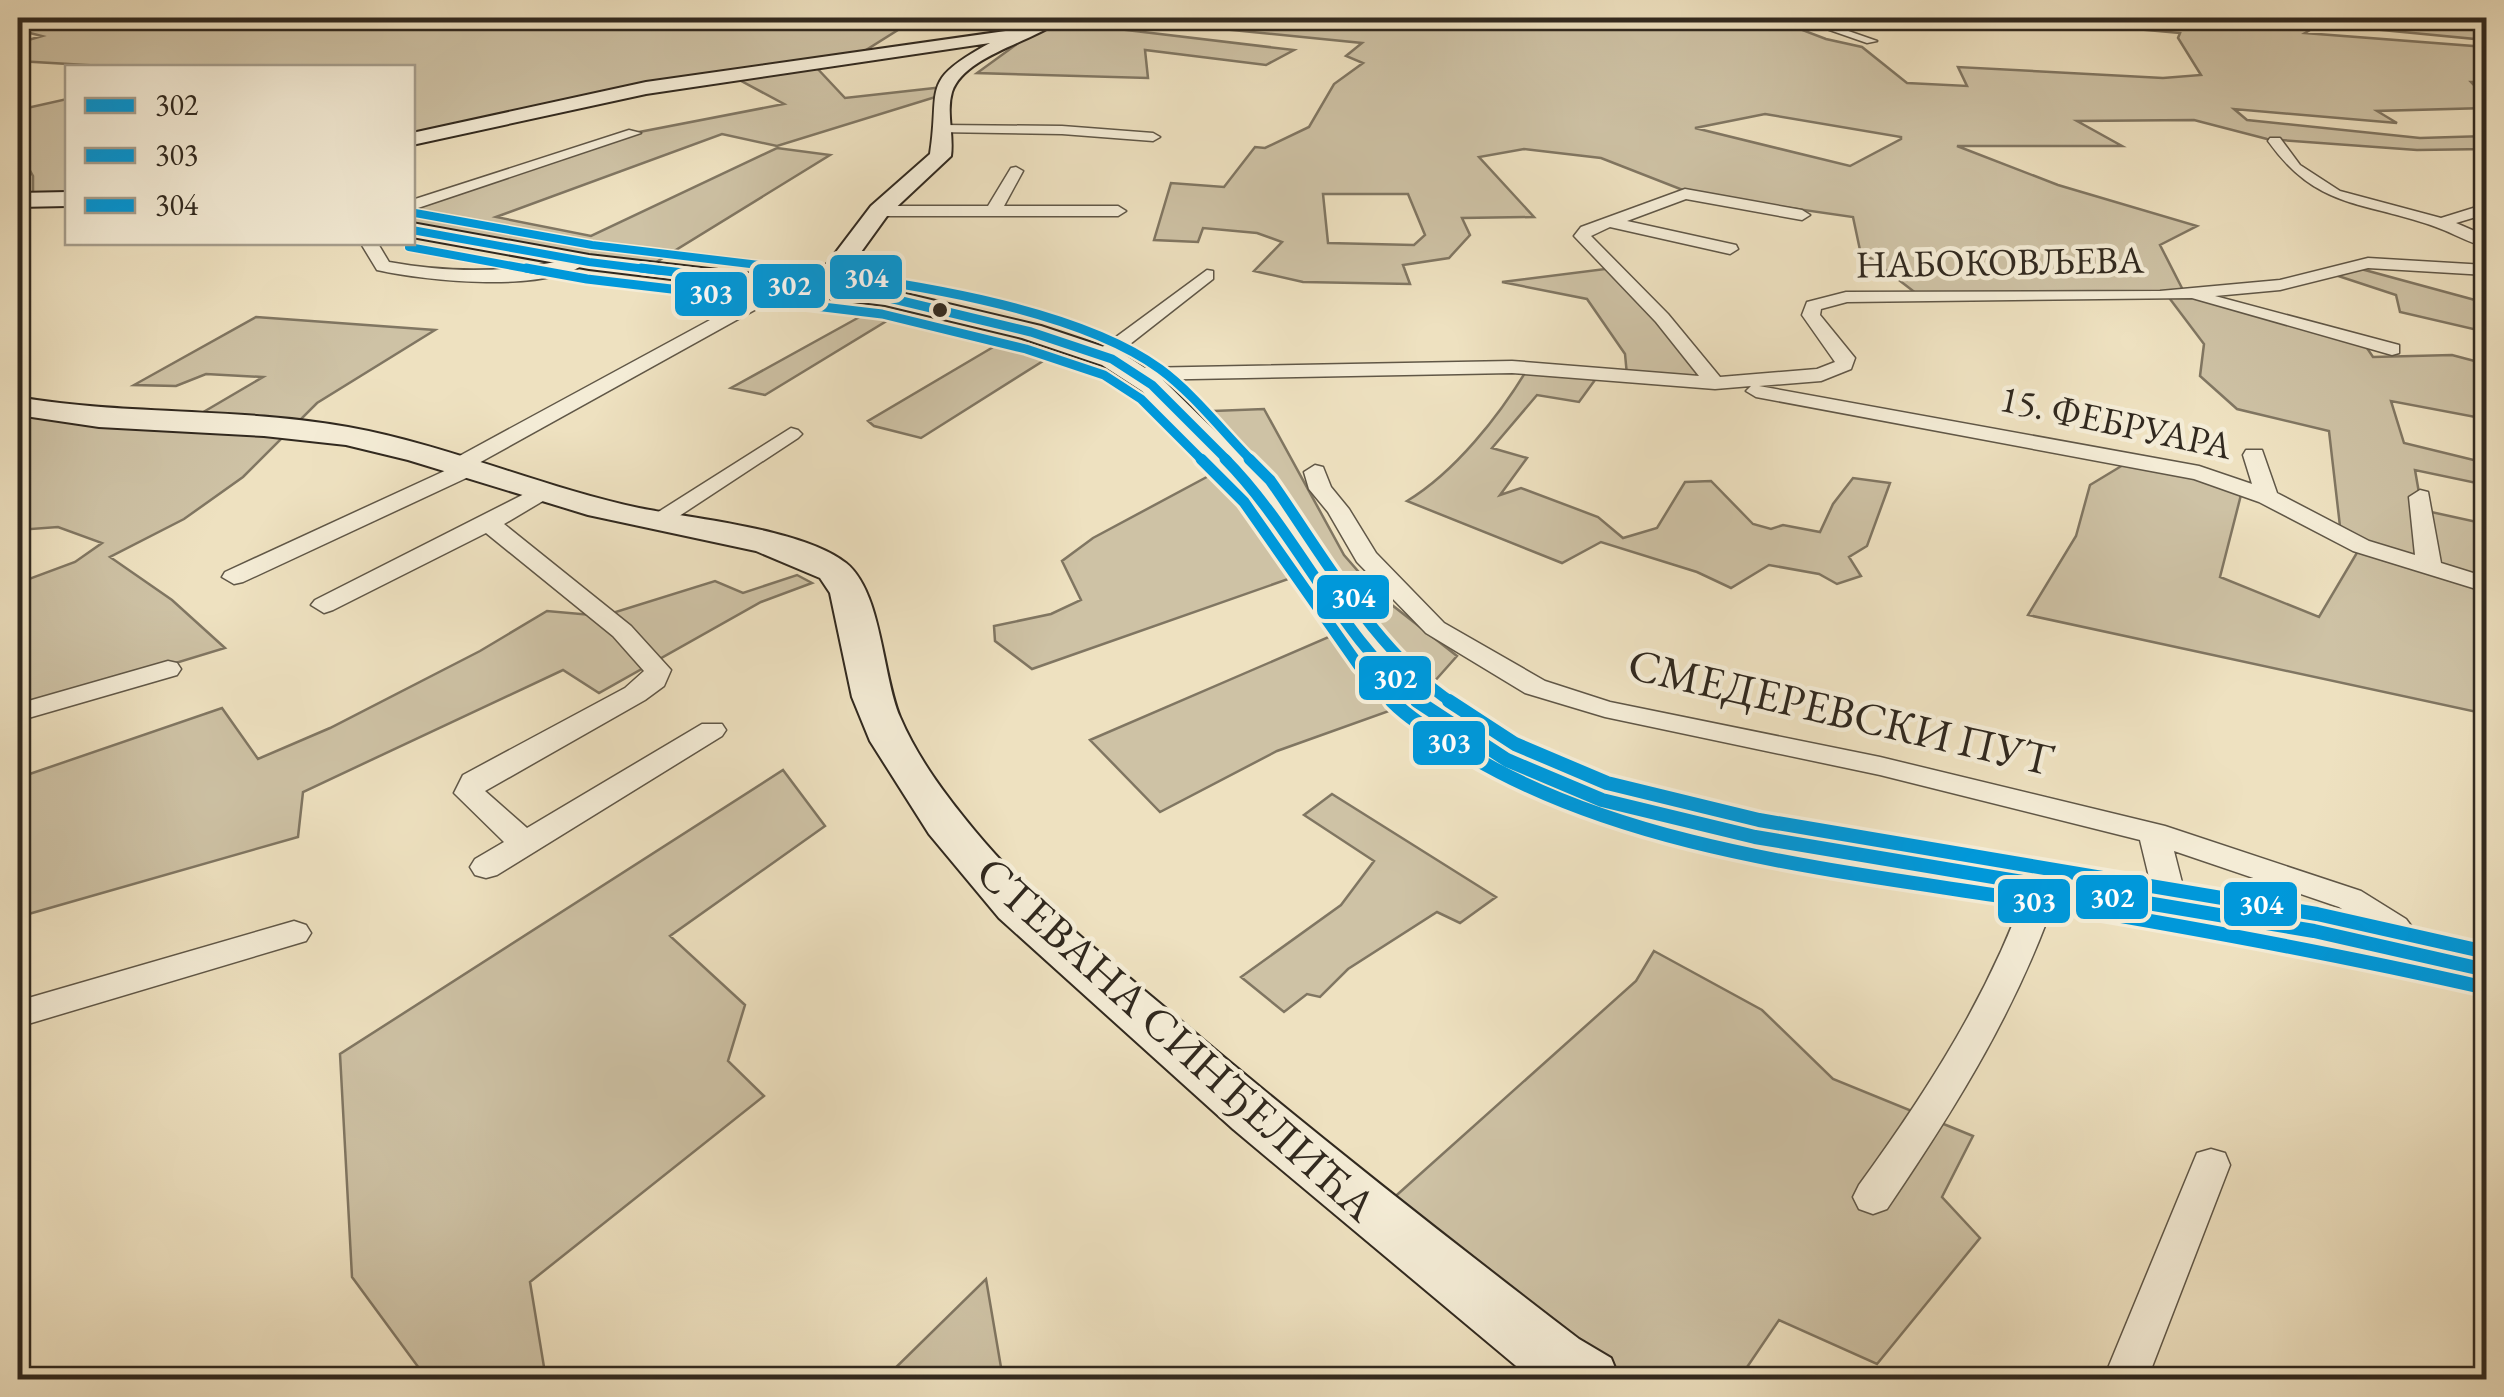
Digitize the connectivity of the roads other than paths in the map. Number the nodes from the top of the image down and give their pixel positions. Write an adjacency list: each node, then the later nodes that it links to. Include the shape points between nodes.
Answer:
1 (1055, 18): 3 (street)
2 (1801, 18): 4 (street)
3 (1027, 33): 5 (street, via 984,53 947,82); 8 (street, via 680,82)
4 (1871, 41)
5 (941, 129): 7 (street); 15 (street, via 938,160)
6 (634, 133): 13 (street)
7 (1153, 137)
8 (415, 138)
9 (2275, 141): 20 (street, via 2295,168 2335,194)
10 (1016, 171): 16 (street)
11 (18, 200): 12 (street)
12 (65, 200)
13 (415, 204)
14 (2486, 209): 20 (street)
15 (879, 210): 16 (street); 28 (street)
16 (993, 211): 17 (street)
17 (1118, 211)
18 (1802, 215): 19 (street, via 1685,194)
19 (1609, 222): 24 (street); 33 (street, via 1584,234 1588,245)
20 (2441, 223): 22 (street)
21 (415, 231): 25 (street, СМЕДЕРЕВСКИ ПУТ)
22 (2486, 242)
23 (370, 245): 25 (street, via 383,266 414,272 537,272)
24 (1730, 249)
25 (581, 261): 29 (street, СМЕДЕРЕВСКИ ПУТ)
26 (2486, 270): 30 (street, НАБОКОВЉЕВА, via 2368,263 2302,281)
27 (1207, 275): 32 (street)
28 (822, 288): 29 (street, СМЕДЕРЕВСКИ ПУТ); 32 (street, СМЕДЕРЕВСКИ ПУТ, via 1048,336)
29 (765, 290): 37 (street)
30 (2185, 294): 31 (street); 33 (street, НАБОКОВЉЕВА, via 2072,298 1960,292 1831,300 1810,314 1844,365 1822,376)
31 (2392, 348)
32 (1121, 364): 33 (street, НАБОКОВЉЕВА, via 1512,367); 54 (street, СМЕДЕРЕВСКИ ПУТ, via 1175,406 1256,491 1384,669 1450,726 1507,760 1602,800 1683,822)
33 (1716, 383): 40 (street, 15. ФЕБРУАРА, via 2134,458)
34 (18, 406): 37 (street, СТЕВАНА СИНЂЕЛИЋА, via 328,434)
35 (790, 434): 42 (street)
36 (2254, 456): 40 (street)
37 (465, 466): 39 (street, СТЕВАНА СИНЂЕЛИЋА); 45 (street)
38 (1315, 472): 51 (street, СМЕДЕРЕВСКИ ПУТ, via 1366,558 1435,628 1556,696)
39 (540, 493): 42 (street, СТЕВАНА СИНЂЕЛИЋА); 43 (street)
40 (2267, 497): 44 (street, 15. ФЕБРУАРА, via 2361,546)
41 (2420, 497): 44 (street)
42 (656, 521): 62 (street, СТЕВАНА СИНЂЕЛИЋА, via 776,548 840,576 883,726 977,863 1061,947 1254,1117)
43 (489, 524): 47 (street); 52 (street, via 656,666 654,680 635,694 471,786 469,792)
44 (2429, 567): 46 (street, 15. ФЕБРУАРА)
45 (234, 578)
46 (2486, 585)
47 (324, 605)
48 (168, 669): 49 (street)
49 (18, 713)
50 (712, 730): 52 (street)
51 (2154, 833): 55 (street); 57 (street, СМЕДЕРЕВСКИ ПУТ, via 2350,899 2394,928)
52 (525, 844): 53 (street)
53 (486, 867)
54 (2044, 884): 55 (street, СМЕДЕРЕВСКИ ПУТ); 61 (street, via 2010,975 1944,1098)
55 (2172, 906): 57 (street, СМЕДЕРЕВСКИ ПУТ)
56 (294, 933): 59 (street)
57 (2412, 951): 58 (street, СМЕДЕРЕВСКИ ПУТ)
58 (2486, 970)
59 (18, 1014)
60 (2211, 1166): 63 (street)
61 (1873, 1196)
62 (1588, 1380)
63 (2125, 1380)

